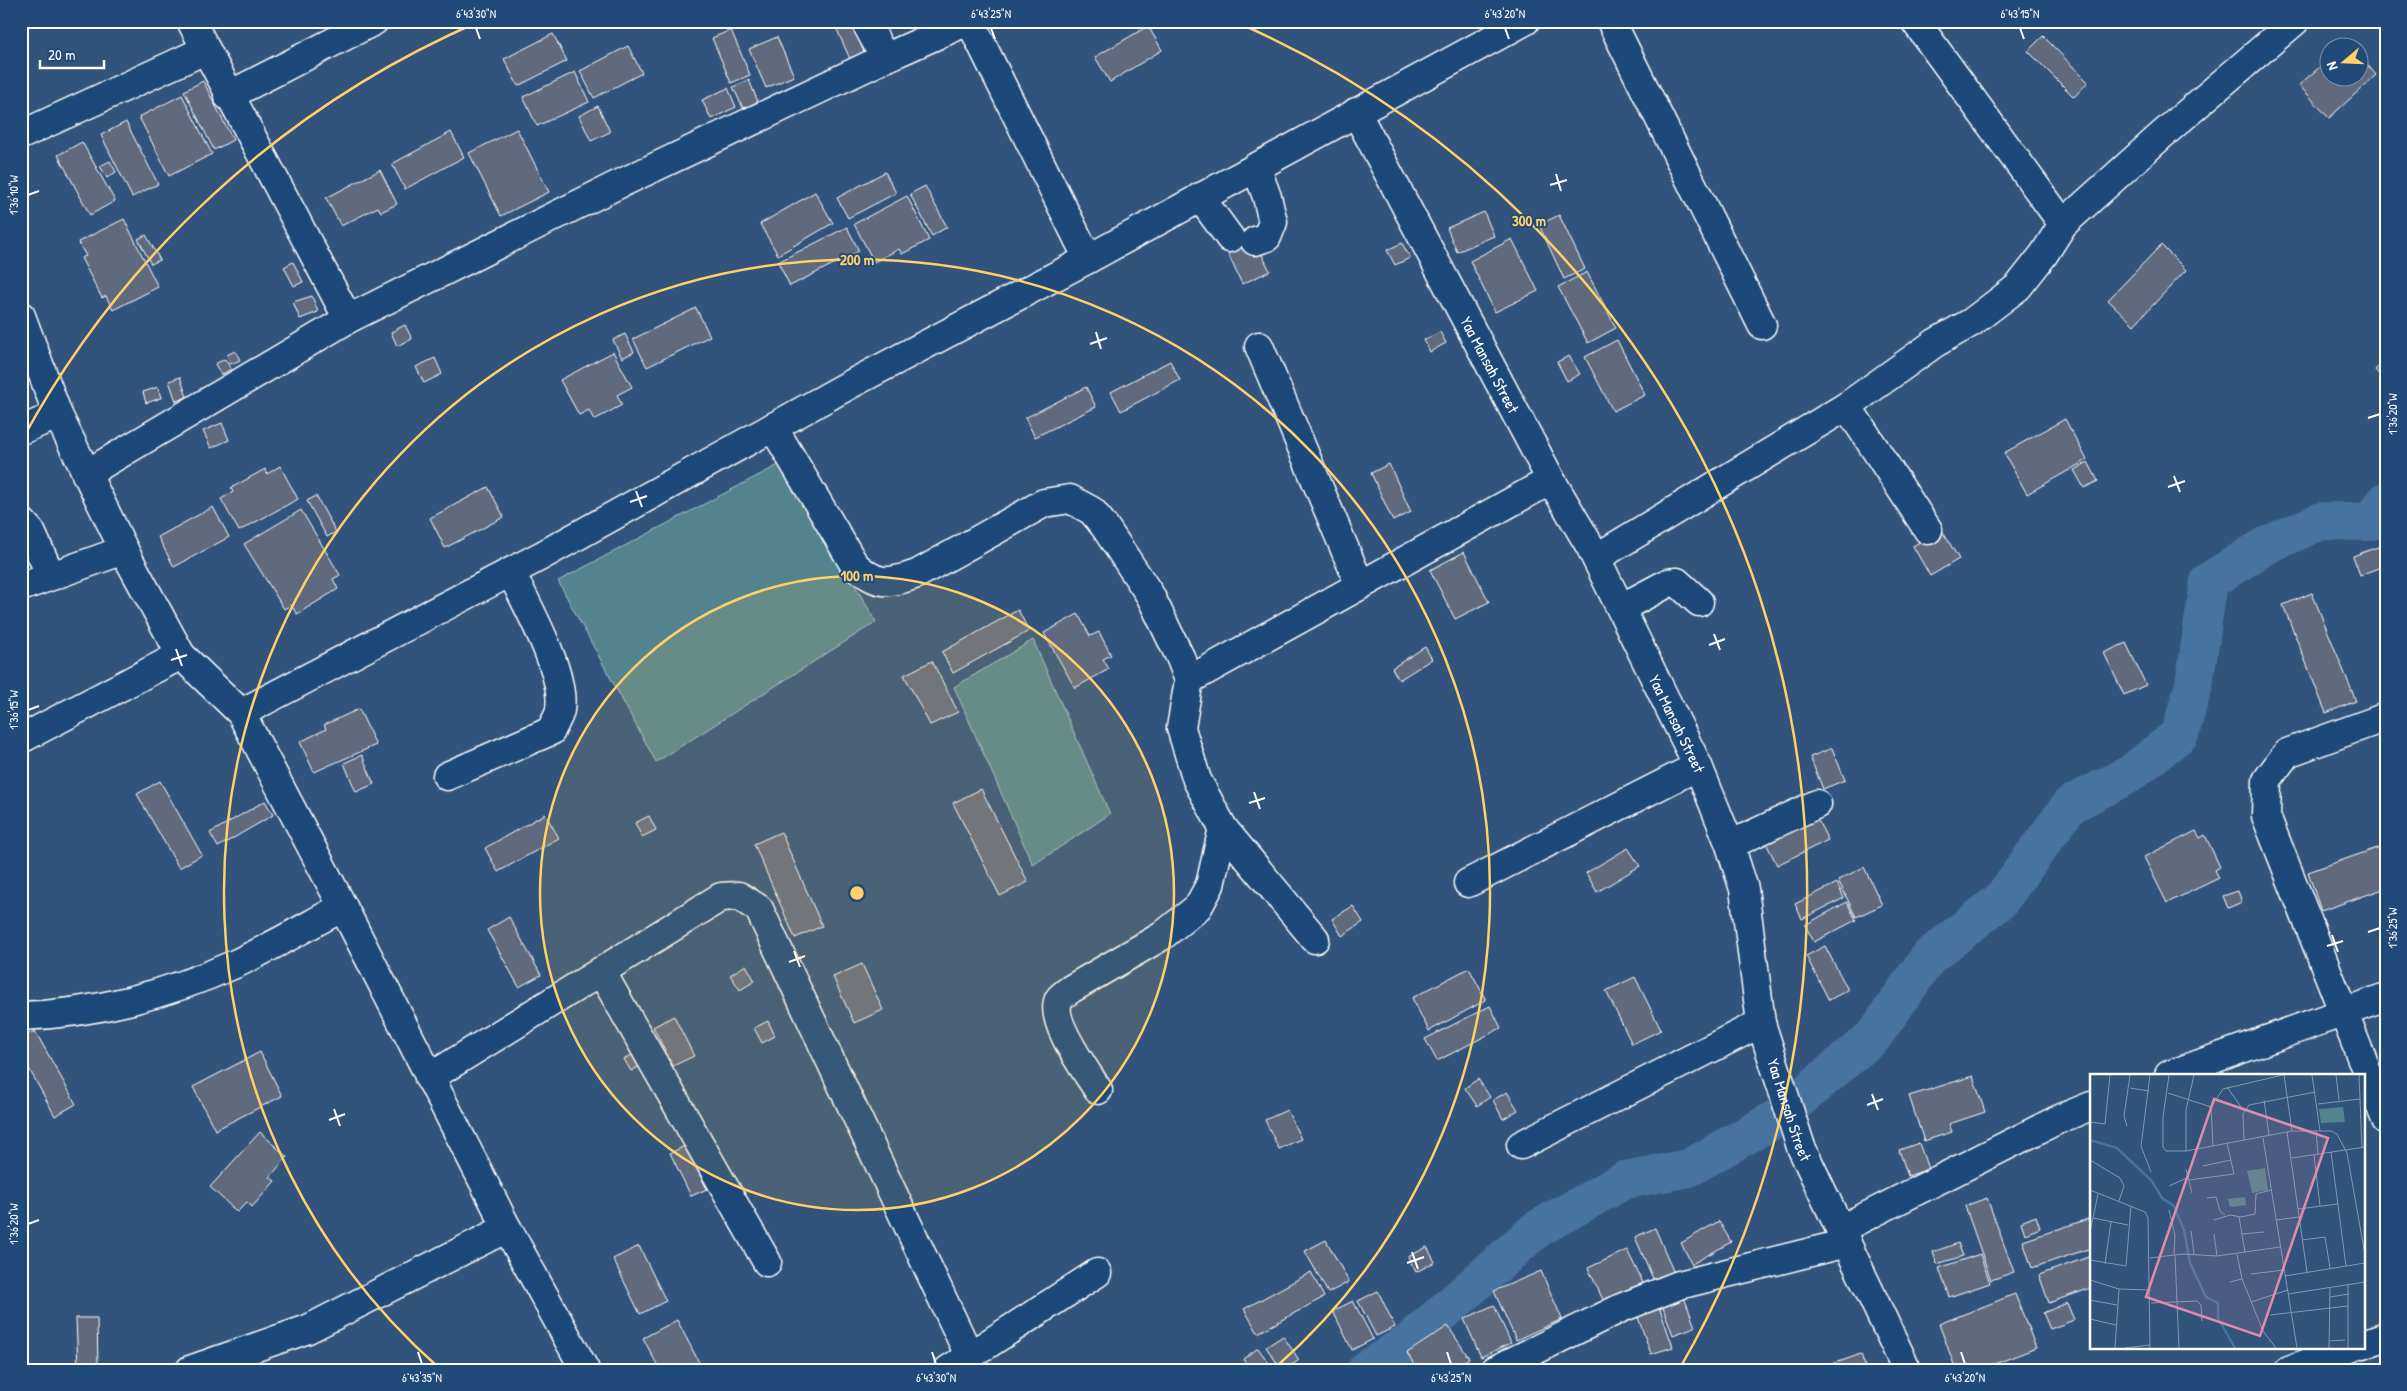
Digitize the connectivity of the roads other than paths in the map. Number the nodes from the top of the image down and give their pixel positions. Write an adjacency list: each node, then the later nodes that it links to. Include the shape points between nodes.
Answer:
1 (191, 21): 9 (street)
2 (374, 21): 11 (street)
3 (865, 21): 10 (street)
4 (969, 21): 10 (street); 17 (street)
5 (1525, 21): 12 (street)
6 (1611, 21): 20 (street)
7 (1915, 21): 16 (street)
8 (2295, 21): 16 (street)
9 (205, 50): 11 (street); 13 (street)
10 (885, 58): 19 (street)
11 (228, 96): 19 (street)
12 (1356, 112): 14 (street); 27 (street, Yaa Mansah Street)
13 (21, 135)
14 (1256, 166): 15 (street); 15 (street, via 1273,222 1267,237 1242,239)
15 (1200, 198): 17 (street)
16 (2063, 224): 22 (street, via 2018,287)
17 (1088, 259): 24 (street)
18 (21, 316): 23 (street)
19 (348, 319): 26 (street)
20 (1762, 325)
21 (1259, 346): 34 (street)
22 (1847, 406): 29 (street); 31 (street)
23 (58, 415): 25 (street); 26 (street)
24 (773, 427): 32 (street); 39 (street, via 854,564 876,580 899,580 917,574 1044,503 1070,499 1092,511 1150,595)
25 (21, 430)
26 (86, 474): 30 (street)
27 (1551, 480): 31 (street, Yaa Mansah Street); 34 (street)
28 (21, 521): 33 (street, via 34,539)
29 (1928, 530)
30 (124, 550): 33 (street); 38 (street)
31 (1596, 558): 37 (street, Yaa Mansah Street)
32 (511, 572): 40 (street); 44 (street, via 550,657 559,686 560,710 550,731)
33 (51, 576): 35 (street)
34 (1360, 585): 39 (street)
35 (21, 587)
36 (1699, 602): 37 (street, via 1677,582 1668,583)
37 (1621, 608): 43 (street, Yaa Mansah Street)
38 (181, 655): 40 (street); 42 (street)
39 (1189, 680): 46 (street, via 1181,728 1197,780)
40 (241, 713): 49 (street)
41 (2386, 717): 53 (street, via 2287,754 2267,780 2266,816)
42 (21, 739)
43 (1698, 766): 47 (street, Yaa Mansah Street); 48 (street)
44 (447, 776)
45 (1816, 804): 47 (street)
46 (1223, 828): 50 (street); 58 (street, via 1210,885 1198,907 1162,936 1059,999 1056,1009 1060,1026)
47 (1730, 845): 55 (street, Yaa Mansah Street, via 1744,888)
48 (1468, 882)
49 (343, 907): 54 (street, via 235,964 167,990 57,1015); 57 (street)
50 (1315, 940)
51 (601, 971): 57 (street); 64 (street); 69 (street, via 721,897 739,896 759,909)
52 (2386, 996): 53 (street)
53 (2344, 1012): 56 (street); 60 (street)
54 (21, 1016)
55 (1761, 1023): 61 (street); 63 (street, Yaa Mansah Street, via 1801,1147)
56 (2172, 1074)
57 (429, 1078): 62 (street)
58 (1098, 1090)
59 (2090, 1106): 63 (street, via 2056,1120)
60 (2386, 1120)
61 (1521, 1145)
62 (507, 1228): 71 (street, via 308,1329); 72 (street)
63 (1844, 1236): 73 (street, via 1679,1285 1621,1308); 74 (street, Yaa Mansah Street)
64 (767, 1262)
65 (1097, 1273): 69 (street)
66 (2386, 1336): 67 (street)
67 (2364, 1344)
68 (2350, 1348): 70 (street)
69 (958, 1363)
70 (2303, 1367)
71 (190, 1370)
72 (586, 1370)
73 (1495, 1370)
74 (1907, 1370)

